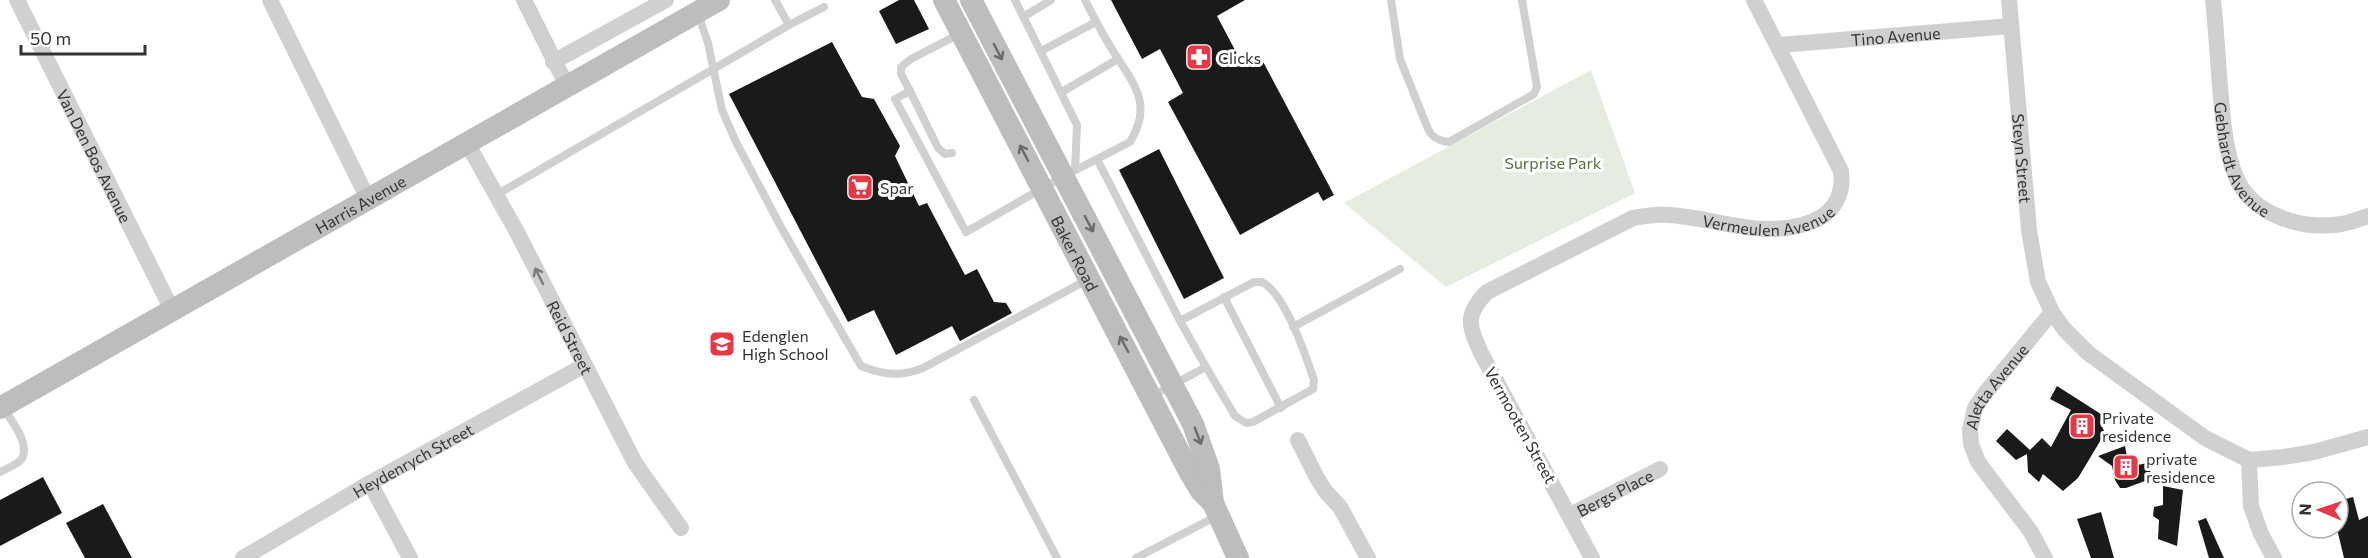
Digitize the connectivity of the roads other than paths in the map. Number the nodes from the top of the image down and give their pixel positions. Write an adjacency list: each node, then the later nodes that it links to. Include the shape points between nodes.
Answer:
1 (17, 0): 44 (street, Van Den Bos Avenue)
2 (270, 0): 38 (street)
3 (524, 0): 27 (street)
4 (666, 0): 27 (street)
5 (719, 0): 18 (main road, Harris Avenue)
6 (775, 0): 21 (lane)
7 (944, 0): 23 (main road, Baker Road)
8 (971, 0): 35 (main road, Baker Road, one-way to 35)
9 (1015, 0): 19 (lane)
10 (1051, 0): 19 (lane)
11 (1085, 0): 20 (lane)
12 (1390, 0): 13 (lane, via 1400,59 1428,129 1431,135 1449,142 1534,94 1537,87)
13 (1522, 0)
14 (1754, 0): 24 (street, Vermeulen Avenue)
15 (2009, 0): 22 (street, Steyn Street)
16 (2213, 0): 39 (street, Gebhardt Avenue, via 2225,140 2244,190 2276,217 2293,222 2334,225)
17 (824, 6): 21 (lane)
18 (698, 12): 28 (lane); 29 (main road, Harris Avenue)
19 (1023, 17): 25 (lane)
20 (1096, 22): 25 (lane); 26 (lane)
21 (789, 25): 28 (lane)
22 (2011, 26): 24 (street, Tino Avenue); 45 (street, Steyn Street, via 2030,242 2038,282)
23 (961, 32): 30 (lane, via 901,67); 36 (main road, Baker Road, one-way to 23)
24 (1779, 45): 42 (street, Vermeulen Avenue, via 1841,171 1840,195 1827,214 1798,227 1771,230 1672,215 1633,218)
25 (1041, 51): 31 (lane)
26 (1118, 59): 31 (lane); 34 (lane, via 1140,96 1140,118 1130,142)
27 (553, 62): 29 (street)
28 (714, 68): 37 (lane); 41 (lane, via 722,110 736,142 861,366 882,374 908,374)
29 (567, 86): 32 (main road, Harris Avenue)
30 (910, 91): 33 (lane, via 938,148 943,153); 36 (lane, via 895,99 966,232)
31 (1062, 92): 35 (lane, via 1078,129)
32 (467, 143): 37 (street, Reid Street); 38 (main road, Harris Avenue)
33 (952, 153)
34 (1097, 159): 35 (lane); 46 (lane)
35 (1069, 173): 36 (lane); 50 (main road, Baker Road, one-way to 50)
36 (1042, 188): 41 (main road, Baker Road)
37 (495, 195): 48 (street, Reid Street, one-way to 37)
38 (368, 199): 44 (main road, Harris Avenue)
39 (2368, 216)
40 (1401, 269): 47 (lane)
41 (1090, 278): 51 (main road, Baker Road, one-way to 41)
42 (1487, 292): 62 (street, Vermooten Street, via 1471,310 1472,332)
43 (1224, 297): 46 (lane); 47 (lane, via 1262,282 1275,293); 54 (lane)
44 (172, 310): 53 (main road, Harris Avenue)
45 (2052, 312): 57 (street, Steyn Street, via 2088,353 2205,438); 71 (street, Aletta Avenue, via 1986,392 1975,408 1970,429 1978,462 2031,532)
46 (1180, 321): 49 (lane)
47 (1293, 327): 54 (lane, via 1314,384 1311,392)
48 (585, 365): 60 (street, Heydenrych Street); 63 (street, Reid Street, via 635,463)
49 (1206, 367): 50 (lane); 54 (lane, via 1241,421 1253,422)
50 (1173, 384): 51 (lane); 61 (main road, Baker Road, one-way to 61, via 1203,450)
51 (1151, 396): 61 (main road, Baker Road, via 1190,473)
52 (974, 399): 66 (lane)
53 (1, 407): 59 (lane, via 24,446 19,462)
54 (1281, 408)
55 (2368, 437): 57 (street, via 2284,458)
56 (1298, 440): 69 (street, via 1317,478 1340,507)
57 (2249, 460): 72 (street, via 2251,506)
58 (1660, 469): 62 (street, Bergs Place)
59 (0, 472)
60 (370, 483): 64 (street, Heydenrych Street); 65 (street)
61 (1215, 509): 67 (lane); 68 (main road, Baker Road)
62 (1570, 516): 70 (street, Vermooten Street)
63 (681, 528)
64 (243, 558)
65 (410, 558)
66 (1058, 558)
67 (1136, 558)
68 (1238, 558)
69 (1368, 558)
70 (1592, 558)
71 (2045, 558)
72 (2274, 558)

